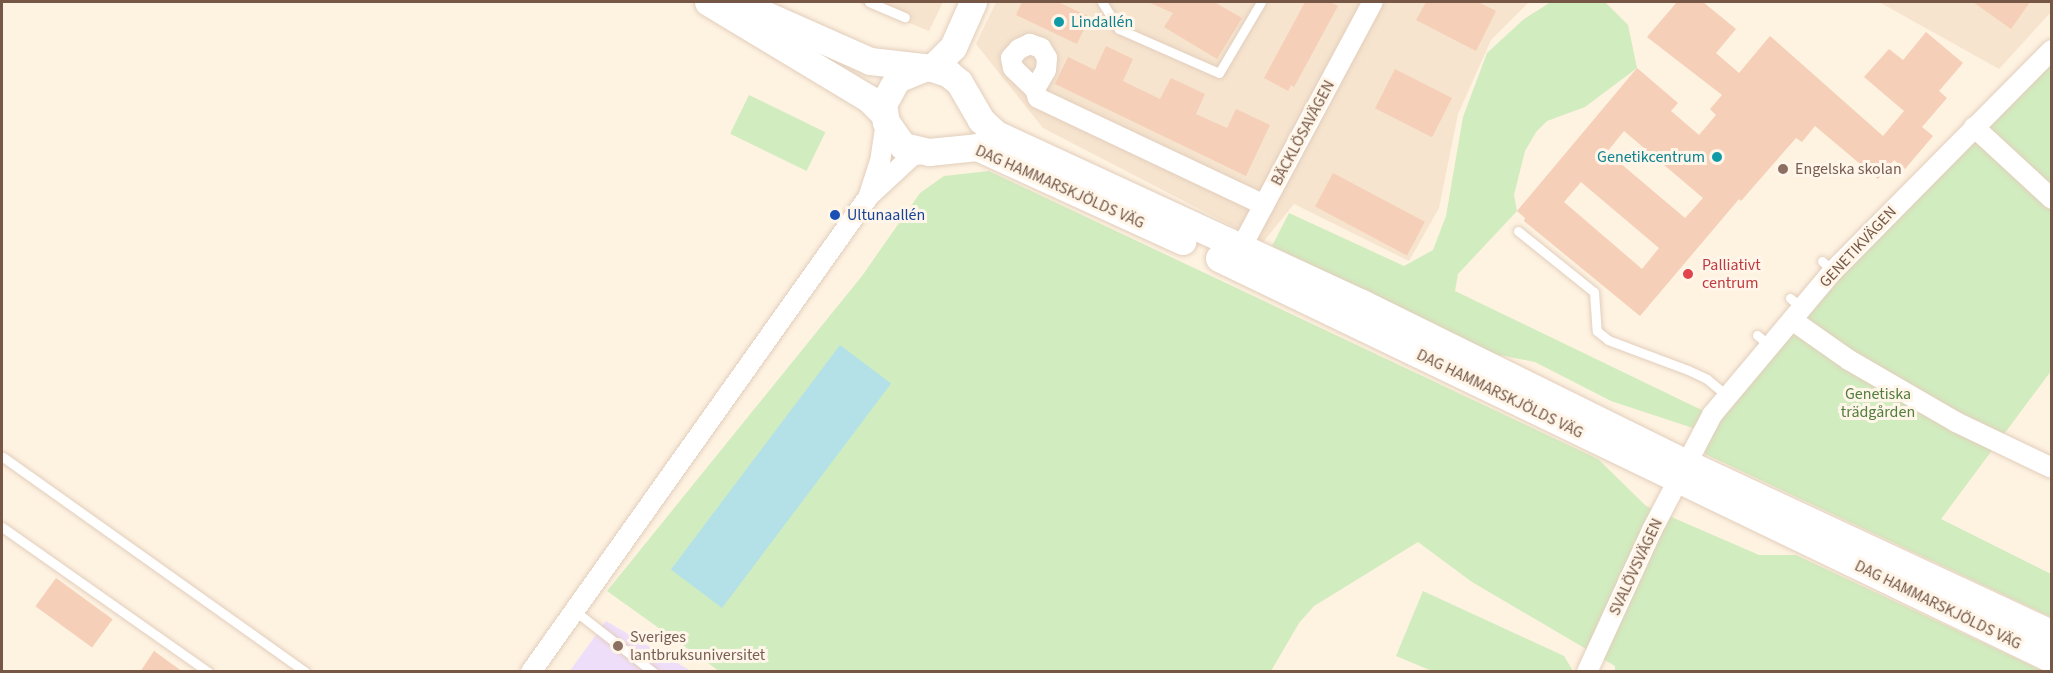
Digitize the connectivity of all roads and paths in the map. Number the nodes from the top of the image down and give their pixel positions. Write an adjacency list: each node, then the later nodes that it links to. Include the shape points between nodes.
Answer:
1 (708, 2): 14 (main road, DAG HAMMARSKJÖLDS VÄG, via 868,98)
2 (737, 2): 11 (main road, DAG HAMMARSKJÖLDS VÄG, via 857,57 878,64)
3 (869, 2): 8 (lane)
4 (973, 2): 9 (main road)
5 (1102, 2): 6 (lane, via 1119,29 1219,73)
6 (1261, 2)
7 (1374, 2): 19 (street, BÄCKLÖSAVÄGEN)
8 (905, 17)
9 (952, 47): 11 (main road); 12 (main road)
10 (2052, 50): 15 (street, GENETIKVÄGEN)
11 (928, 68): 12 (main road, DAG HAMMARSKJÖLDS VÄG); 14 (main road, via 897,79 888,91)
12 (962, 89): 16 (main road, DAG HAMMARSKJÖLDS VÄG, via 968,111 964,128); 21 (main road, DAG HAMMARSKJÖLDS VÄG, via 996,134)
13 (1035, 89): 19 (street, via 1038,98)
14 (885, 118): 16 (main road, DAG HAMMARSKJÖLDS VÄG, via 903,146); 17 (street, via 880,162)
15 (1974, 127): 18 (street); 22 (street, GENETIKVÄGEN, via 1828,266)
16 (936, 150): 17 (street, via 912,156); 21 (main road, DAG HAMMARSKJÖLDS VÄG, via 977,147)
17 (868, 196): 28 (street)
18 (2052, 199)
19 (1264, 206): 21 (street, BÄCKLÖSAVÄGEN)
20 (1518, 231): 23 (lane, via 1594,291 1597,331 1608,340 1688,370 1707,379)
21 (1237, 256): 26 (main road, DAG HAMMARSKJÖLDS VÄG)
22 (1794, 308): 23 (street, GENETIKVÄGEN, via 1763,340); 25 (street, via 1849,360 1956,422)
23 (1727, 396): 26 (street, GENETIKVÄGEN)
24 (3, 457): 32 (lane)
25 (2052, 468)
26 (1681, 471): 29 (main road, DAG HAMMARSKJÖLDS VÄG); 30 (main road, DAG HAMMARSKJÖLDS VÄG); 35 (street, SVALÖVSVÄGEN)
27 (2, 526): 31 (lane)
28 (575, 610): 33 (street); 34 (lane)
29 (2052, 634)
30 (2052, 659)
31 (208, 672)
32 (305, 672)
33 (531, 672)
34 (653, 672)
35 (1587, 672)

